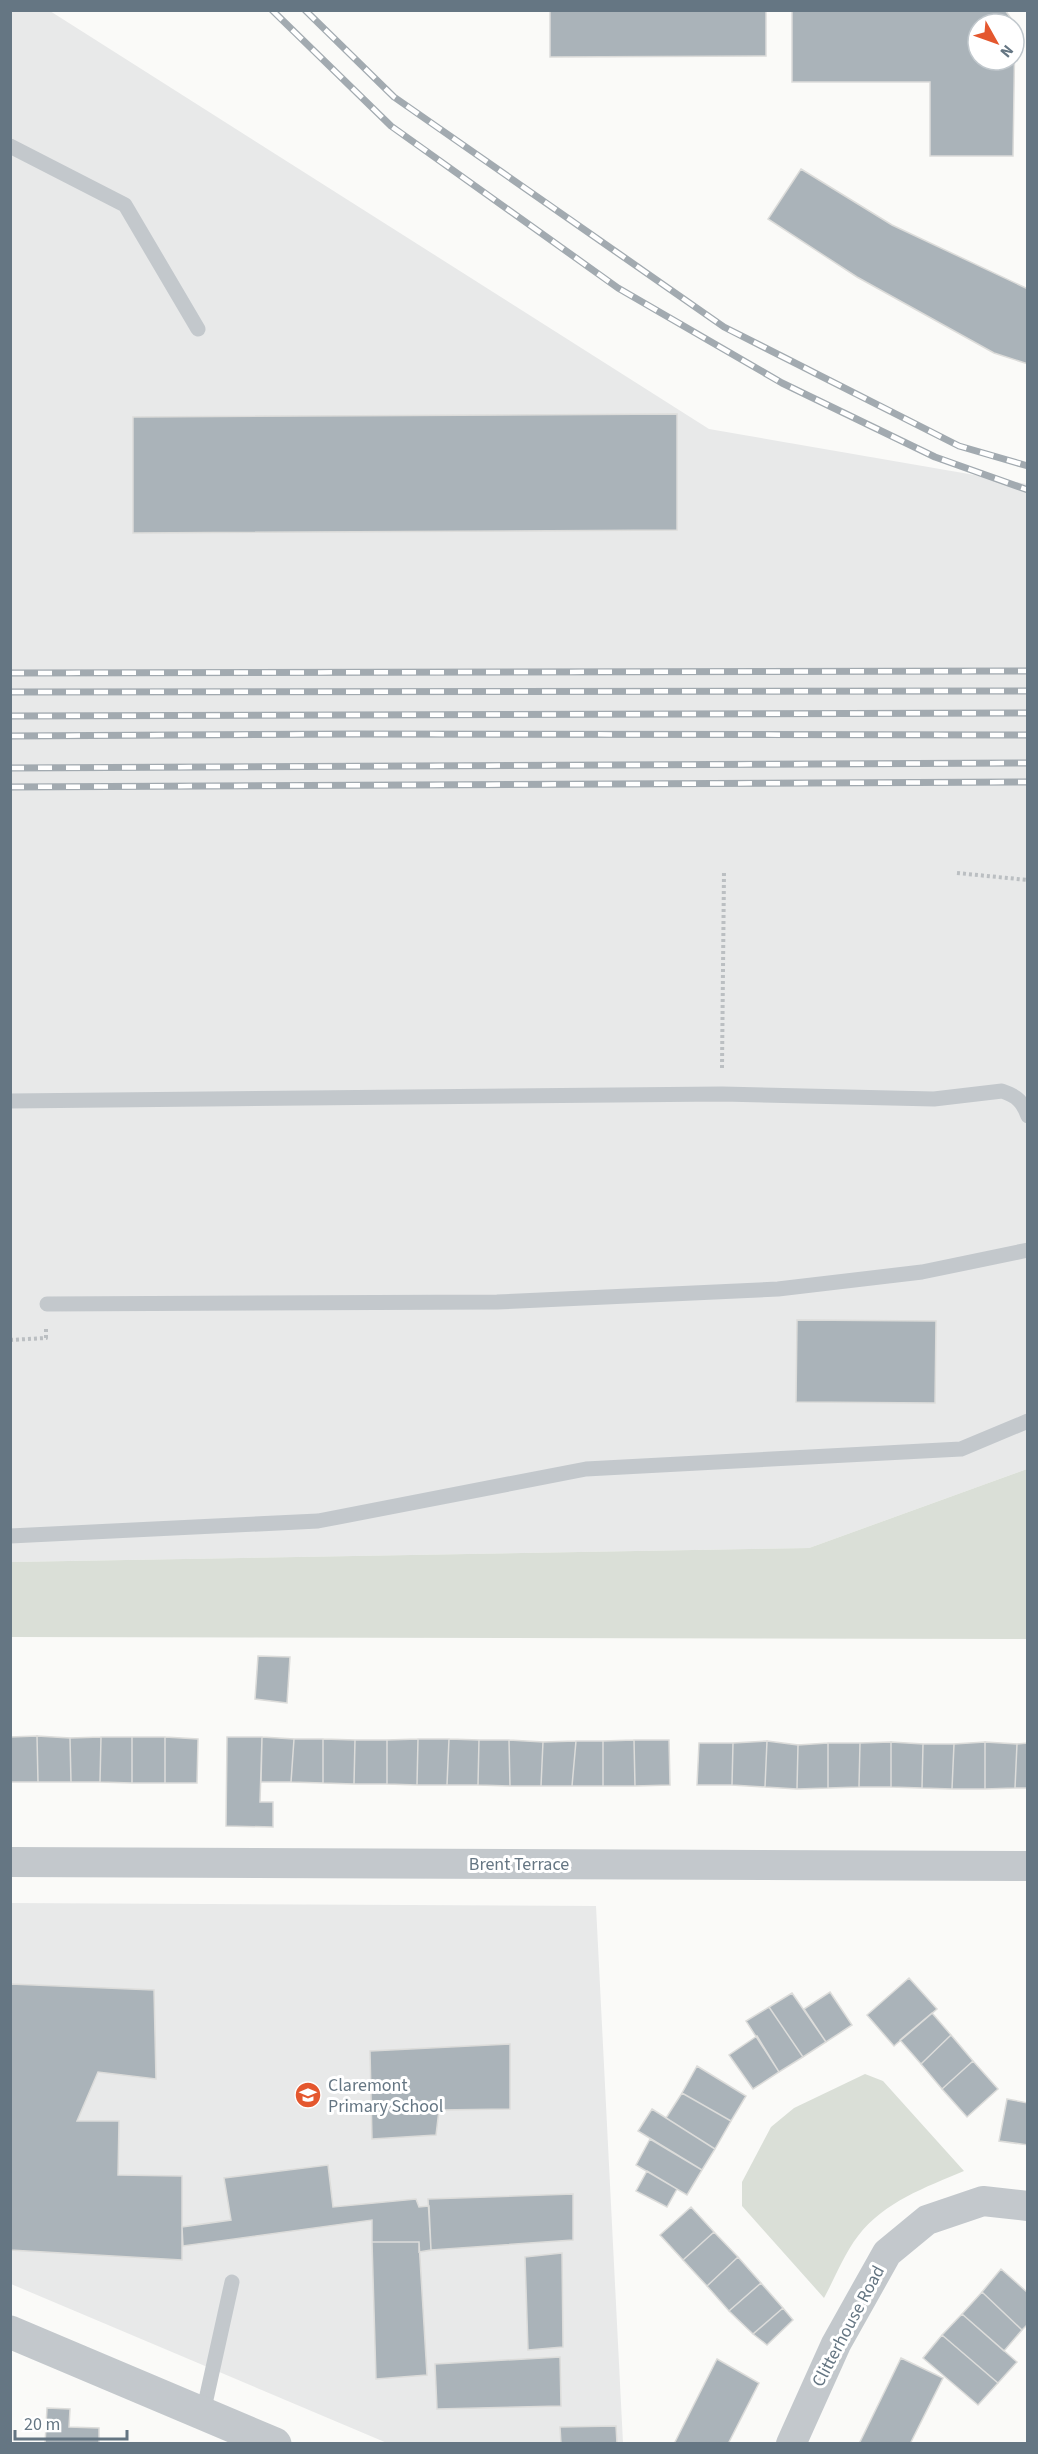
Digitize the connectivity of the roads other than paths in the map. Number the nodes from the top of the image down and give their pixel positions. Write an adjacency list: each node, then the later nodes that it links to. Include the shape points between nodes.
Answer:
1 (10, 146): 2 (lane, via 124,205)
2 (198, 329)
3 (10, 1101): 4 (lane, via 722,1094 934,1099 1002,1091 1023,1103)
4 (1028, 1116)
5 (1028, 1250): 6 (lane, via 922,1272 778,1290 497,1302)
6 (47, 1304)
7 (1028, 1421): 8 (lane, via 961,1449 586,1469 318,1521)
8 (10, 1536)
9 (10, 1862): 10 (street, Brent Terrace)
10 (1028, 1866)
11 (1028, 2206): 16 (street, Clitterhouse Road, via 983,2201 927,2220 887,2253 836,2343)
12 (232, 2282): 14 (lane)
13 (10, 2332): 14 (street)
14 (203, 2413): 15 (street)
15 (275, 2444)
16 (791, 2444)

